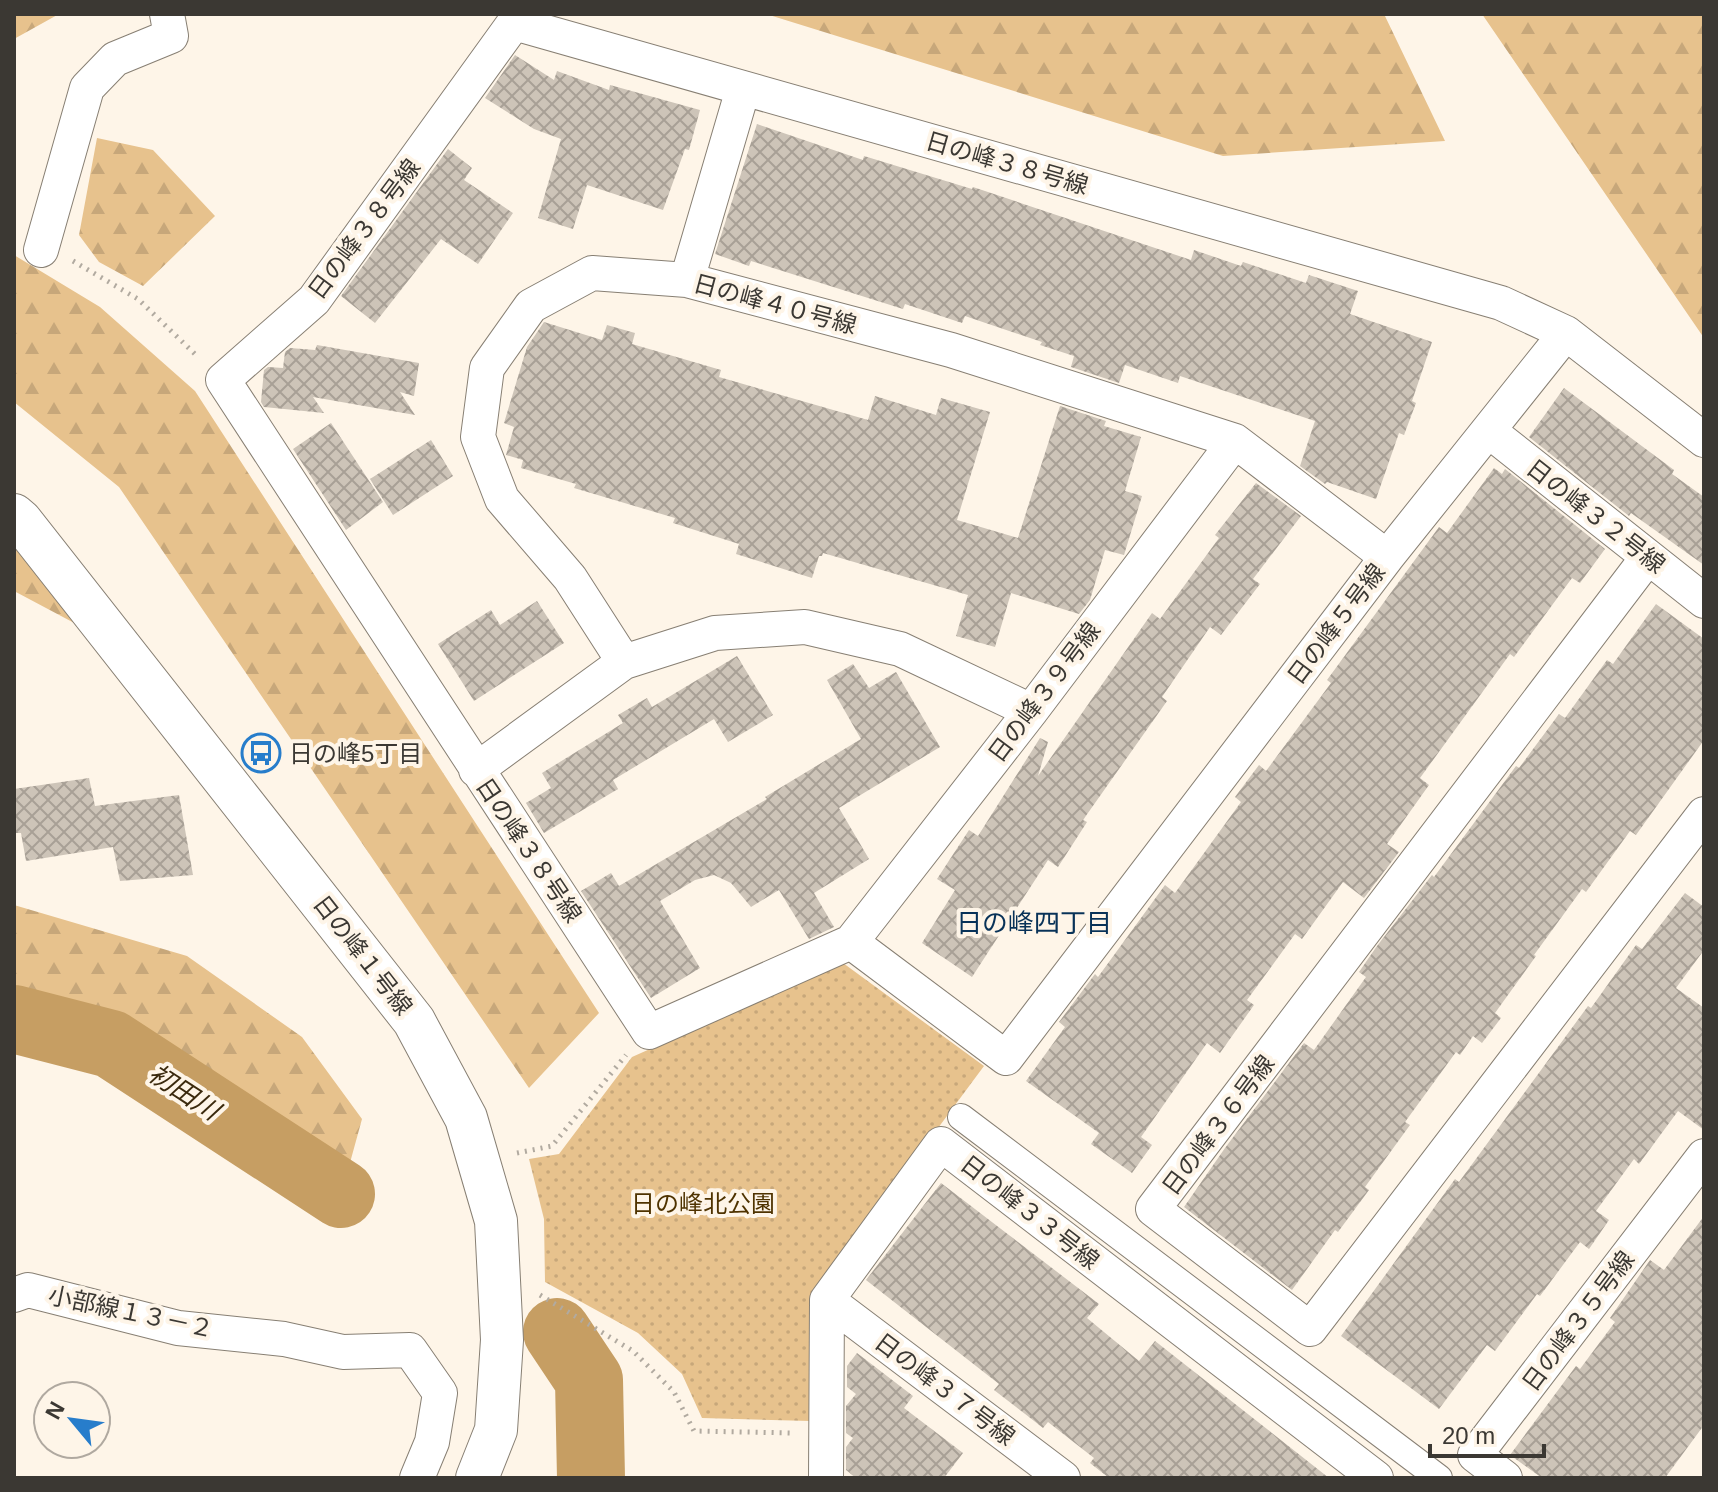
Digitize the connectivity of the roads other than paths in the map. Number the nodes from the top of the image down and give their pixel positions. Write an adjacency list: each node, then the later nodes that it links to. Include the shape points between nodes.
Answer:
1 (167, 14): 3 (street, via 171,36 115,59 87,88)
2 (743, 89): 4 (street); 5 (street, 日の峰３８号線, via 1501,303); 15 (street, 日の峰３８号線, via 514,23 314,300 223,380)
3 (41, 250)
4 (687, 280): 8 (street, 日の峰４０号線, via 951,350); 13 (street, 日の峰４０号線, via 592,273 531,306 487,368 478,437 502,499 570,578)
5 (1566, 333): 6 (street, 日の峰５号線); 7 (street)
6 (1489, 431): 10 (street, 日の峰５号線); 11 (street, 日の峰３２号線)
7 (1704, 440)
8 (1235, 441): 10 (street, 日の峰４０号線); 14 (street, 日の峰３９号線)
9 (14, 515): 23 (street, 日の峰１号線, via 414,1021 466,1118 496,1221 502,1340 496,1430)
10 (1387, 557): 17 (street, 日の峰５号線, via 1006,1058)
11 (1648, 557): 12 (street, 日の峰３２号線); 16 (street, 日の峰３６号線, via 1153,1209 1310,1329)
12 (1704, 601)
13 (624, 662): 14 (street, via 715,633 805,627 900,649); 15 (street)
14 (1031, 711): 17 (street, 日の峰３９号線)
15 (476, 770): 17 (street, 日の峰３８号線, via 649,1032)
16 (1704, 814)
17 (851, 942)
18 (961, 1117): 27 (street)
19 (1704, 1156): 28 (street, 日の峰３５号線, via 1475,1455)
20 (14, 1295): 22 (street, 小部線１３－２, via 28,1290 178,1328 284,1339 343,1352 410,1350 440,1393 432,1442)
21 (827, 1300): 24 (street); 25 (street, 日の峰３７号線); 26 (street, 日の峰３３号線, via 941,1144)
22 (417, 1478)
23 (477, 1478)
24 (826, 1478)
25 (1063, 1478)
26 (1376, 1478)
27 (1439, 1478)
28 (1505, 1478)

